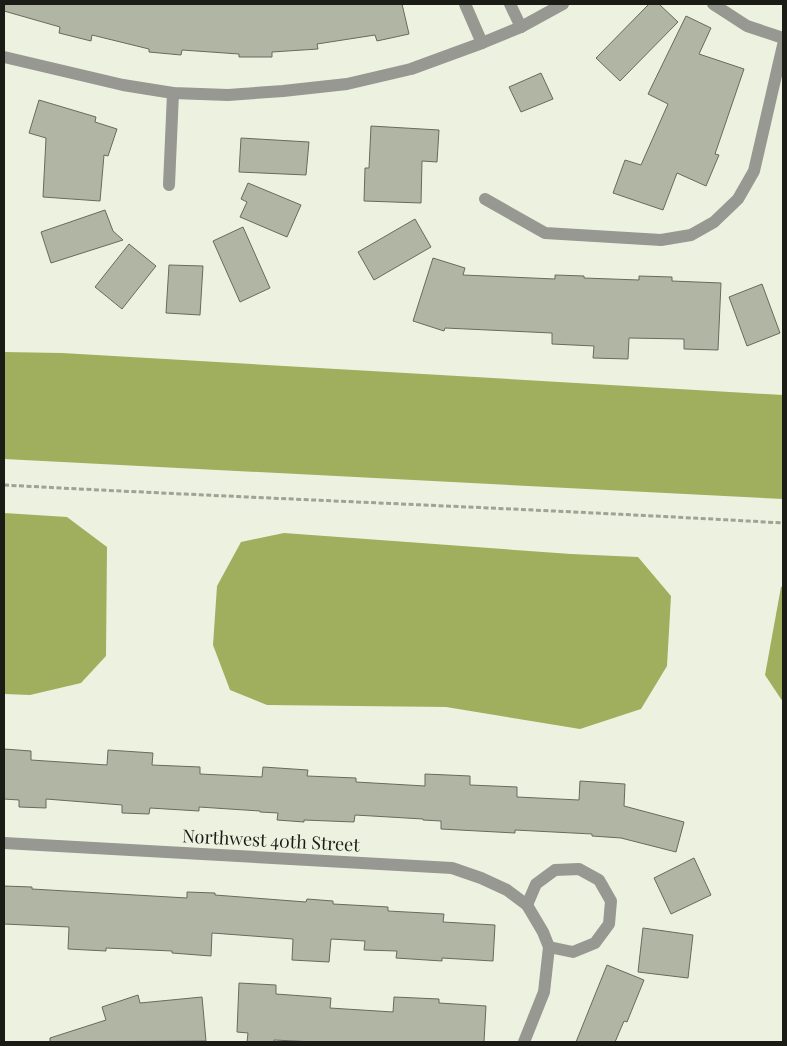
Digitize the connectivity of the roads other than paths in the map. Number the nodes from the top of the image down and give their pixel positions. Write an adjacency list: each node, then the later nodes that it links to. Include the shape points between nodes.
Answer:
1 (465, 4): 7 (street)
2 (510, 4): 5 (street)
3 (563, 4): 5 (street)
4 (713, 4): 6 (street, via 747,26)
5 (520, 27): 7 (street)
6 (783, 38)
7 (482, 43): 10 (street, via 411,69 347,84 228,94)
8 (783, 45): 12 (street, via 754,171 738,199 714,222 691,235 661,240 545,233)
9 (4, 57): 10 (street)
10 (172, 93): 11 (street)
11 (169, 185)
12 (485, 199)
13 (4, 843): 14 (street, Northwest 40th Street, via 452,868 507,890)
14 (527, 905): 15 (street); 15 (street, via 536,884 555,870 579,868 600,880 610,901 609,924 595,944 573,952)
15 (549, 947): 16 (street, via 544,992)
16 (524, 1042)

